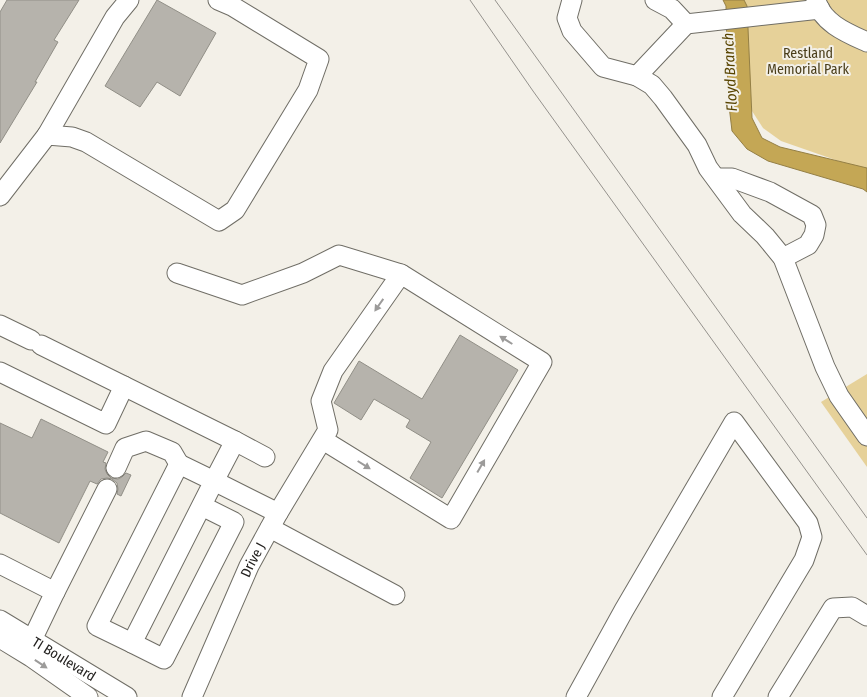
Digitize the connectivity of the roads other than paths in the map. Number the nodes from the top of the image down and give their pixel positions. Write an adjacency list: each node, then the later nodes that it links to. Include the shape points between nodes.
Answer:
1 (129, 0): 9 (street, via 115,17)
2 (218, 0): 9 (street, via 319,59 308,90 235,210 219,221 86,142)
3 (572, 0): 8 (street, via 567,18 572,31 603,67)
4 (655, 0): 6 (street, via 672,9)
5 (818, 5): 6 (street, via 759,17); 7 (street, via 831,22)
6 (686, 24): 8 (street)
7 (867, 42)
8 (637, 76): 10 (street, via 652,85)
9 (47, 135): 11 (street)
10 (716, 178): 12 (street, via 742,214); 12 (street, via 732,178 770,192 812,215 816,225 808,245)
11 (0, 196)
12 (783, 258): 19 (street, via 825,367 839,396)
13 (177, 273): 14 (street, via 242,295 303,273 339,255)
14 (401, 274): 18 (street, one-way to 18, via 333,370 321,401); 18 (street, one-way to 14, via 451,519 542,362)
15 (0, 325): 17 (street)
16 (0, 372): 17 (street, via 106,424)
17 (124, 386): 20 (street)
18 (325, 435): 27 (street, Drive J)
19 (867, 436)
20 (235, 441): 21 (street); 24 (street)
21 (265, 457)
22 (179, 464): 23 (street, via 172,452 146,442 125,448); 24 (street); 35 (street, via 96,626)
23 (116, 468)
24 (214, 482): 26 (street); 27 (street)
25 (107, 489): 29 (street)
26 (202, 506): 35 (street); 35 (street, via 234,522 164,659)
27 (274, 520): 30 (street); 38 (street, Drive J, via 249,566)
28 (0, 564): 29 (street)
29 (55, 592): 34 (street)
30 (395, 595)
31 (867, 616): 41 (street, via 852,607 833,608)
32 (0, 620): 34 (street, TI Boulevard)
33 (0, 638): 36 (street, TI Boulevard, one-way to 36)
34 (32, 640): 37 (street, TI Boulevard)
35 (132, 643)
36 (88, 697)
37 (127, 697)
38 (192, 697)
39 (576, 697): 40 (street, via 734,422 808,523 812,537 804,560)
40 (722, 697)
41 (778, 697)

